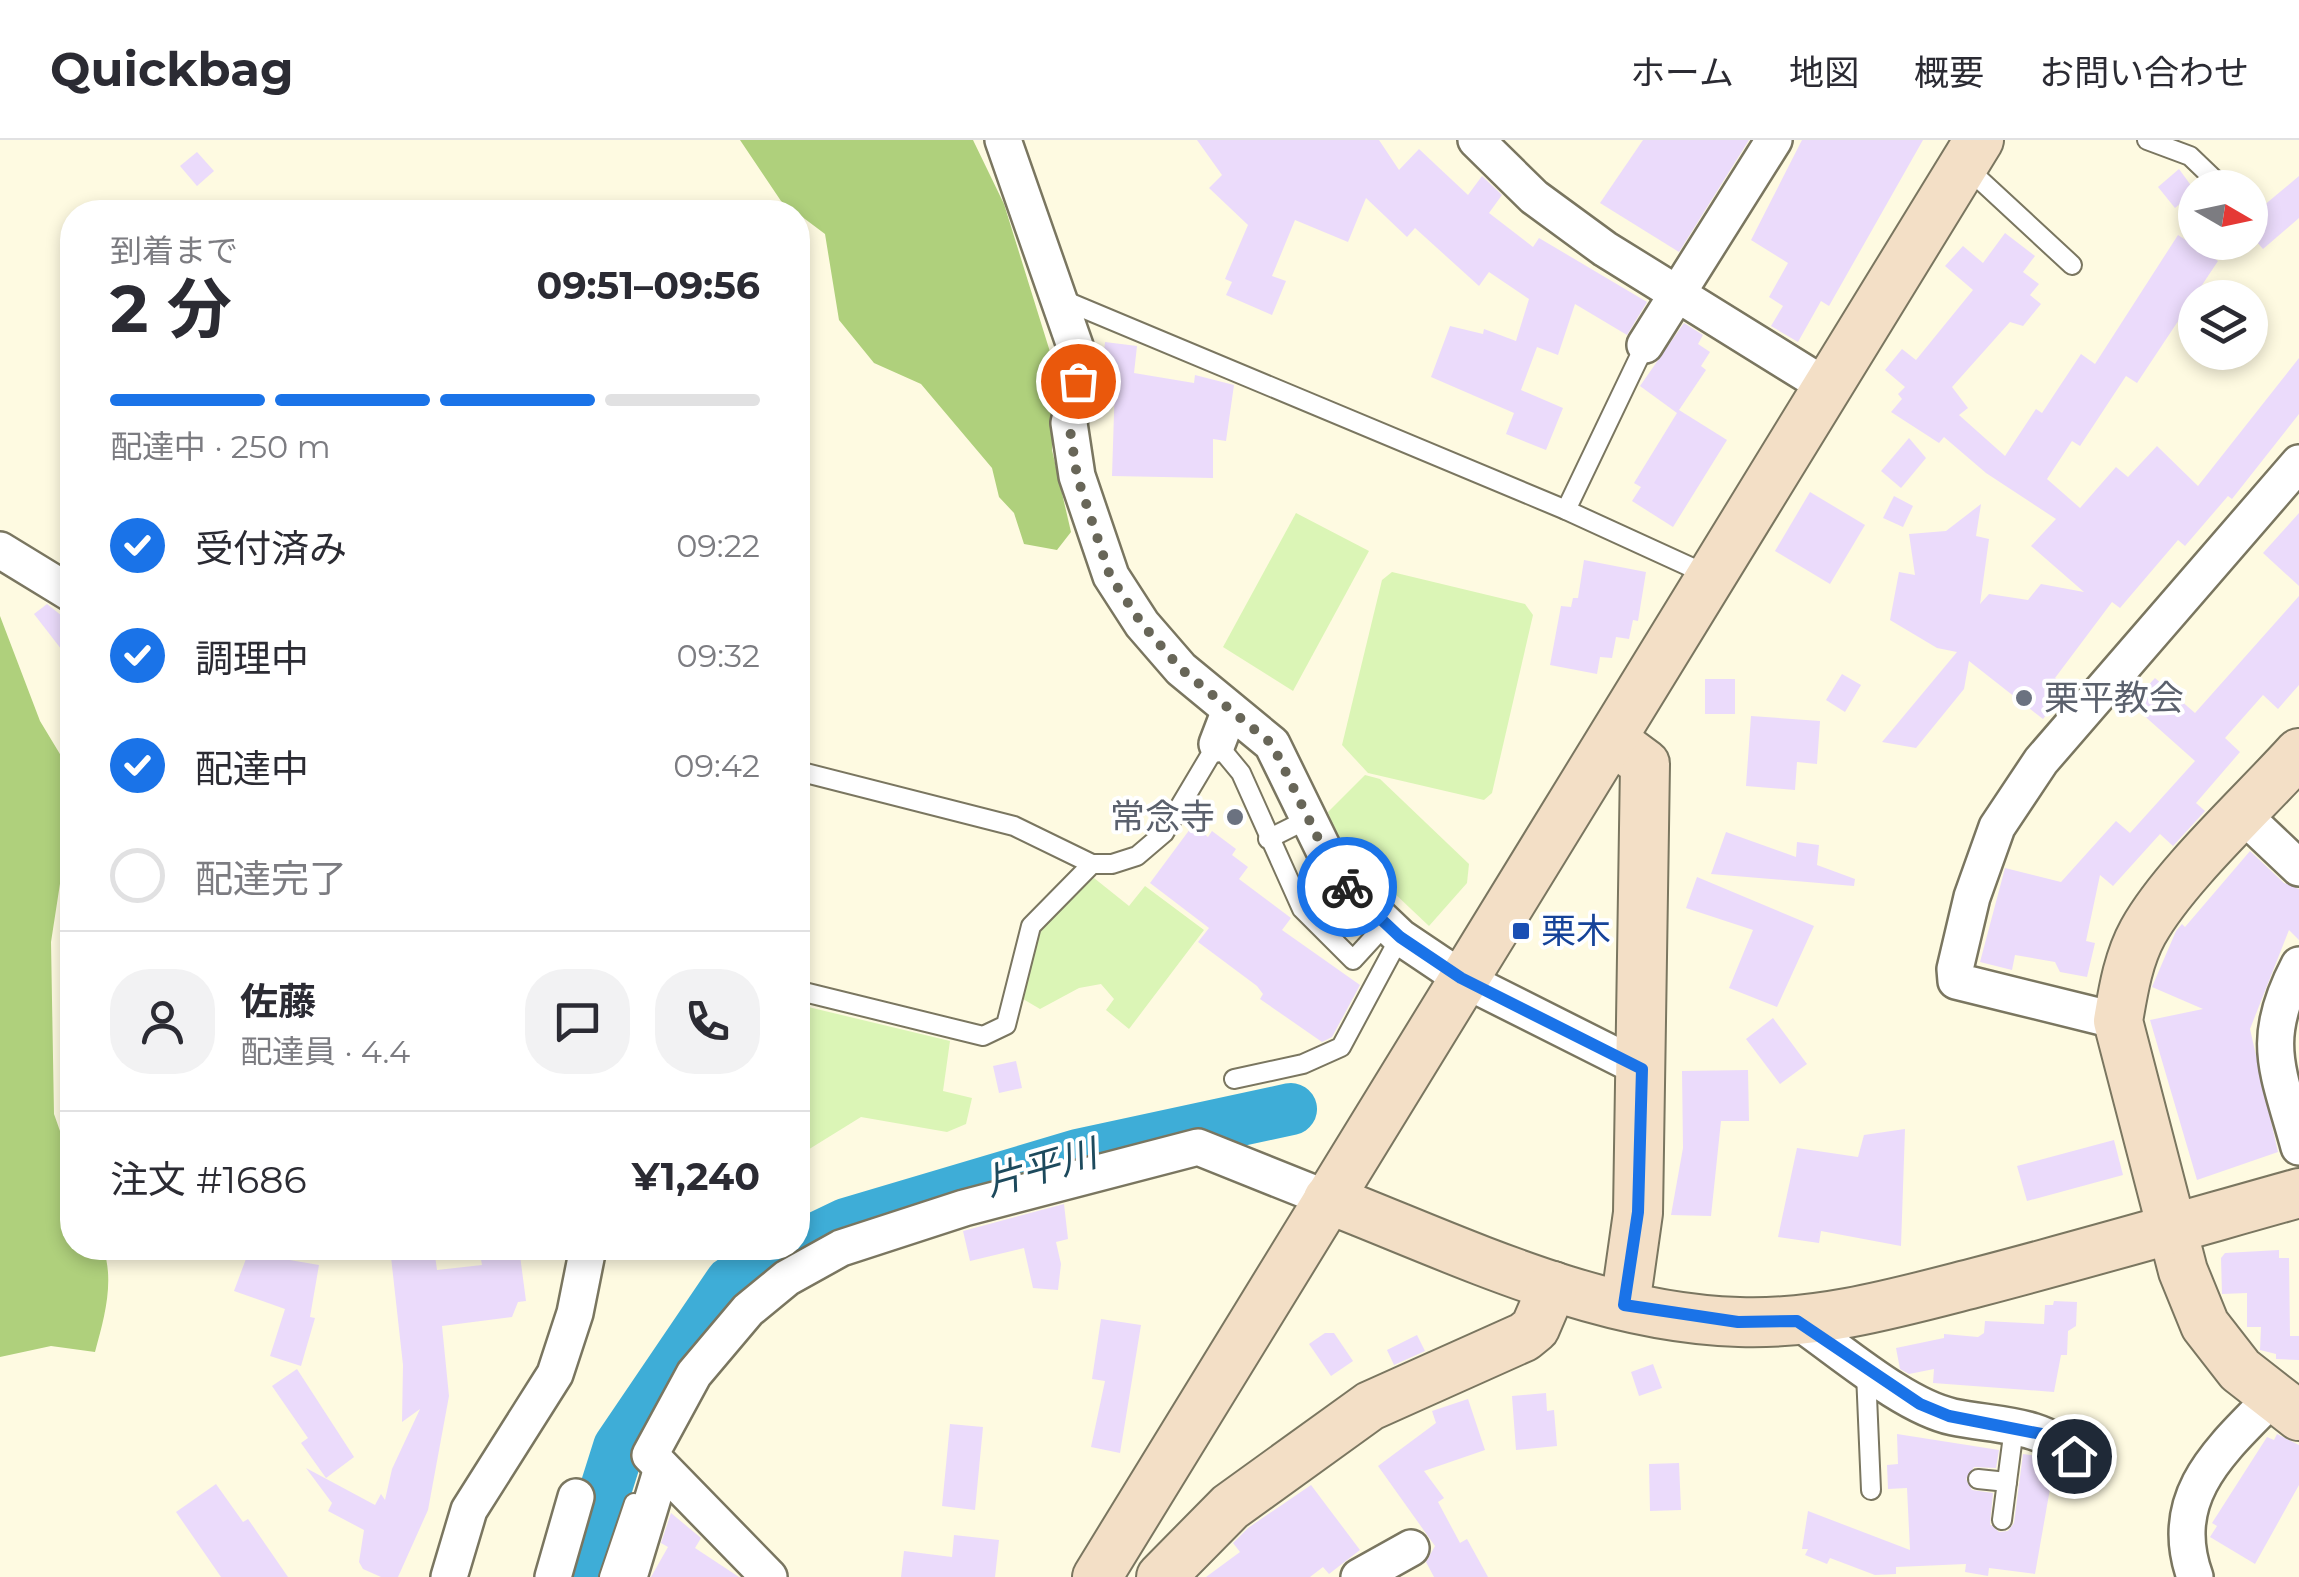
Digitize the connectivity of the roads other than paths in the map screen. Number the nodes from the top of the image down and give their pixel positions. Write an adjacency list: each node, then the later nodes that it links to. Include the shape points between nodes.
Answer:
1 (1003, 140): 9 (street)
2 (1476, 140): 8 (street, via 1534,198)
3 (2147, 140): 6 (lane, via 2190,156)
4 (1770, 141): 8 (street)
5 (1971, 152): 7 (lane); 11 (main road)
6 (2205, 170)
7 (2072, 265)
8 (1678, 292): 10 (street); 11 (street)
9 (1060, 299): 13 (lane); 17 (street, via 1076,346 1078,381 1069,423 1077,476 1110,576 1181,669)
10 (1645, 344): 13 (lane)
11 (1829, 388): 15 (main road)
12 (2299, 464): 31 (street, via 2041,761 1997,827 1972,897 1956,982)
13 (1566, 510): 15 (lane)
14 (0, 550): 16 (street)
15 (1714, 578): 18 (main road)
16 (60, 587)
17 (1230, 710): 19 (street); 23 (street, via 1272,744)
18 (1614, 741): 29 (main road); 32 (main road, via 1645,764)
19 (1217, 744): 24 (lane, via 1240,773); 25 (lane, via 1164,833 1137,856)
20 (2299, 753): 22 (main road)
21 (810, 773): 25 (lane, via 1014,826)
22 (2244, 815): 26 (street); 31 (main road, via 2142,933)
23 (1310, 818): 24 (lane); 27 (street, via 1337,877)
24 (1268, 838): 27 (lane, via 1302,909 1353,960)
25 (1092, 864): 30 (lane, via 1032,926 1006,1025 982,1036)
26 (2299, 868)
27 (1393, 930): 29 (street); 33 (lane, via 1340,1047 1302,1064)
28 (2299, 964): 34 (street, via 2275,1019 2272,1046)
29 (1461, 978): 32 (street); 36 (main road)
30 (810, 993)
31 (2118, 1021): 37 (main road)
32 (1642, 1069): 40 (main road, via 1638,1212)
33 (1234, 1079)
34 (2299, 1147)
35 (2299, 1193): 37 (main road)
36 (1328, 1199): 39 (main road); 46 (street, via 1198,1147 840,1248 748,1310 694,1374); 58 (main road)
37 (2172, 1229): 41 (main road, via 1942,1291); 43 (main road, via 2205,1325 2240,1370)
38 (586, 1260): 53 (street, via 555,1374 469,1510)
39 (1553, 1286): 40 (main road); 59 (main road, via 1535,1328 1524,1337 1370,1406 1230,1507)
40 (1624, 1305): 41 (main road, via 1738,1322)
41 (1797, 1321): 42 (street)
42 (1866, 1368): 44 (street, via 1949,1416); 49 (lane)
43 (2286, 1407): 61 (street, via 2204,1471 2188,1511 2186,1554)
44 (2014, 1428): 45 (street, via 2057,1437); 48 (lane)
45 (2074, 1456)
46 (656, 1461): 55 (lane); 56 (street); 57 (street)
47 (1978, 1479): 48 (lane)
48 (2008, 1482): 51 (lane)
49 (1871, 1490)
50 (576, 1497): 54 (street)
51 (2002, 1520)
52 (1411, 1548): 60 (street)
53 (449, 1577)
54 (554, 1577)
55 (609, 1577)
56 (629, 1577)
57 (769, 1577)
58 (1098, 1577)
59 (1161, 1577)
60 (1358, 1577)
61 (2195, 1577)

